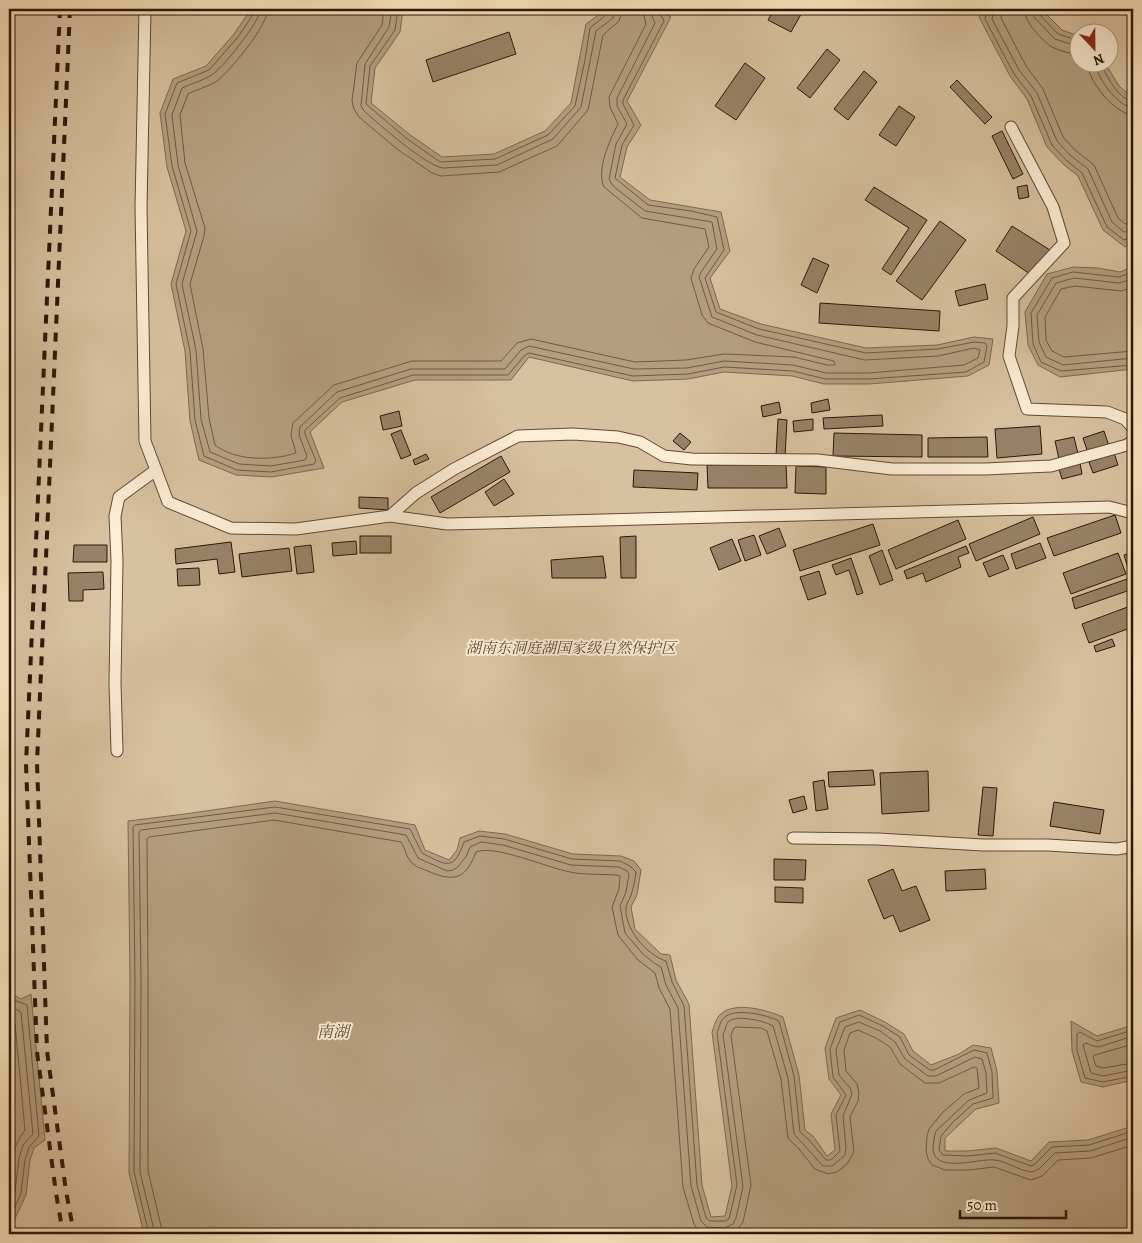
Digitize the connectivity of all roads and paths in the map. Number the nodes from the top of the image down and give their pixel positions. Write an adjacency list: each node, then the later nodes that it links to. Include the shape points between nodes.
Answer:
1 (145, 9): 5 (street, via 140,207 145,431)
2 (1011, 127): 3 (street, via 1053,207 1064,243 1013,298 1009,356 1027,408 1107,412 1126,419)
3 (1133, 428)
4 (1133, 441): 7 (street, via 1051,466 892,469 818,460 692,459 664,456 640,442 618,438 573,434 518,436 454,469 416,493)
5 (156, 470): 7 (street, via 168,502 231,528 296,529); 8 (street, via 119,497 115,516)
6 (1133, 513): 7 (street, via 1108,507 447,524)
7 (390, 516)
8 (117, 751)
9 (793, 838): 10 (street, via 1117,849)
10 (1133, 846)

